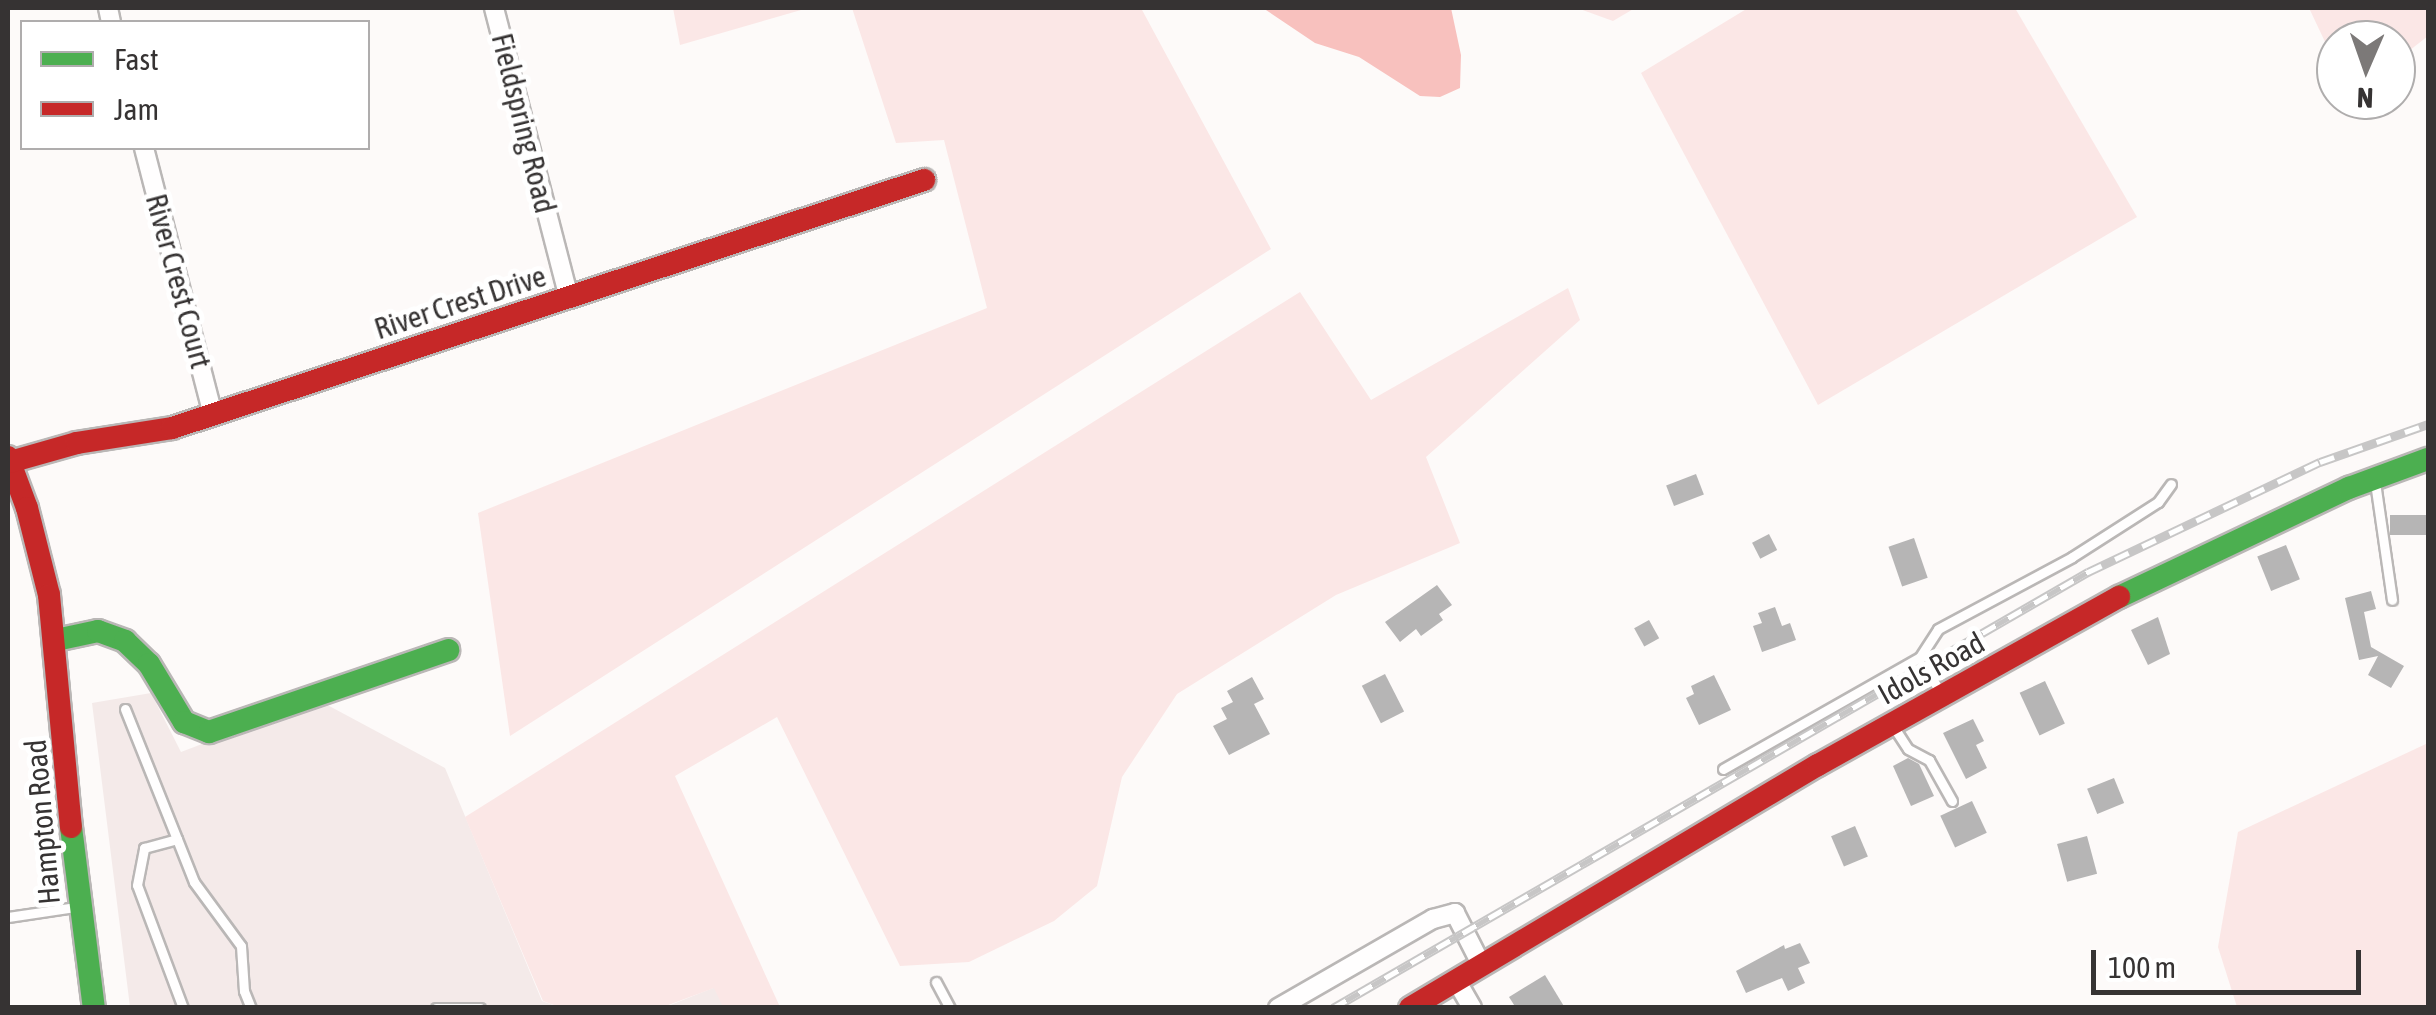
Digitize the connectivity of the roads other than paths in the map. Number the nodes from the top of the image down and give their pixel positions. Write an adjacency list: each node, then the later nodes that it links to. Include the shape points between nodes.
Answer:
1 (494, 8): 4 (street, Fieldspring Road)
2 (145, 150): 5 (street, River Crest Court)
3 (924, 180): 4 (street, River Crest Drive)
4 (569, 298): 5 (street, River Crest Drive)
5 (214, 414): 7 (street, River Crest Drive)
6 (2428, 458): 8 (street, Idols Road)
7 (9, 459): 11 (street, Hampton Road, via 38,546)
8 (2374, 479): 10 (lane); 14 (street, Idols Road, via 2156,577)
9 (2171, 484): 13 (lane, via 2158,502 2072,557 1938,629)
10 (2392, 600)
11 (56, 640): 12 (street, via 98,631 125,641 149,664 184,722 209,732); 20 (street, Hampton Road)
12 (448, 650)
13 (1920, 657): 14 (lane); 17 (lane)
14 (1943, 696): 16 (street, Idols Road)
15 (126, 709): 19 (lane)
16 (1892, 724): 18 (lane, via 1908,748 1929,760); 22 (street, Idols Road)
17 (1724, 769)
18 (1952, 802)
19 (177, 839): 26 (lane, via 144,848 137,885); 27 (lane, via 194,882 240,946)
20 (79, 906): 21 (lane); 25 (street, Hampton Road)
21 (8, 917)
22 (1482, 964): 23 (street, Idols Road); 31 (street, via 1455,913 1433,919)
23 (1456, 980): 32 (street, Idols Road); 33 (street)
24 (936, 982): 30 (lane)
25 (94, 1008)
26 (183, 1008)
27 (251, 1008)
28 (436, 1008): 29 (lane)
29 (480, 1008)
30 (950, 1008)
31 (1278, 1008)
32 (1410, 1008)
33 (1472, 1008)

